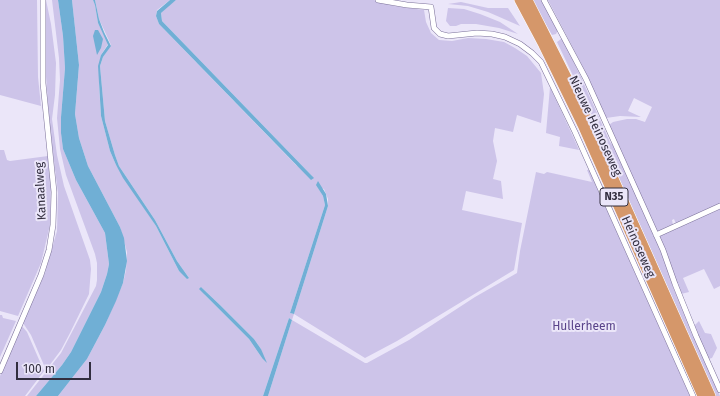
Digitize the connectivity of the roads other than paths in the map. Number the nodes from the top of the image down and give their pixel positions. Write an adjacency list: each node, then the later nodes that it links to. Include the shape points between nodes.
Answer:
1 (43, 0): 8 (street, Kanaalweg, via 43,83 54,192 53,224 41,275)
2 (378, 0): 10 (street, Heinoseweg, via 430,7 434,28 440,34 448,36 477,33 505,37 532,52 541,62 575,132)
3 (519, 0): 11 (highway, Nieuwe Heinoseweg / N35, via 582,125)
4 (528, 0): 12 (highway, Nieuwe Heinoseweg / N35, via 582,107)
5 (544, 0): 7 (street, Heinoseweg, via 586,79)
6 (720, 206): 7 (street)
7 (656, 235): 9 (street, Heinoseweg)
8 (0, 371)
9 (720, 390)
10 (692, 396)
11 (702, 396)
12 (711, 396)

